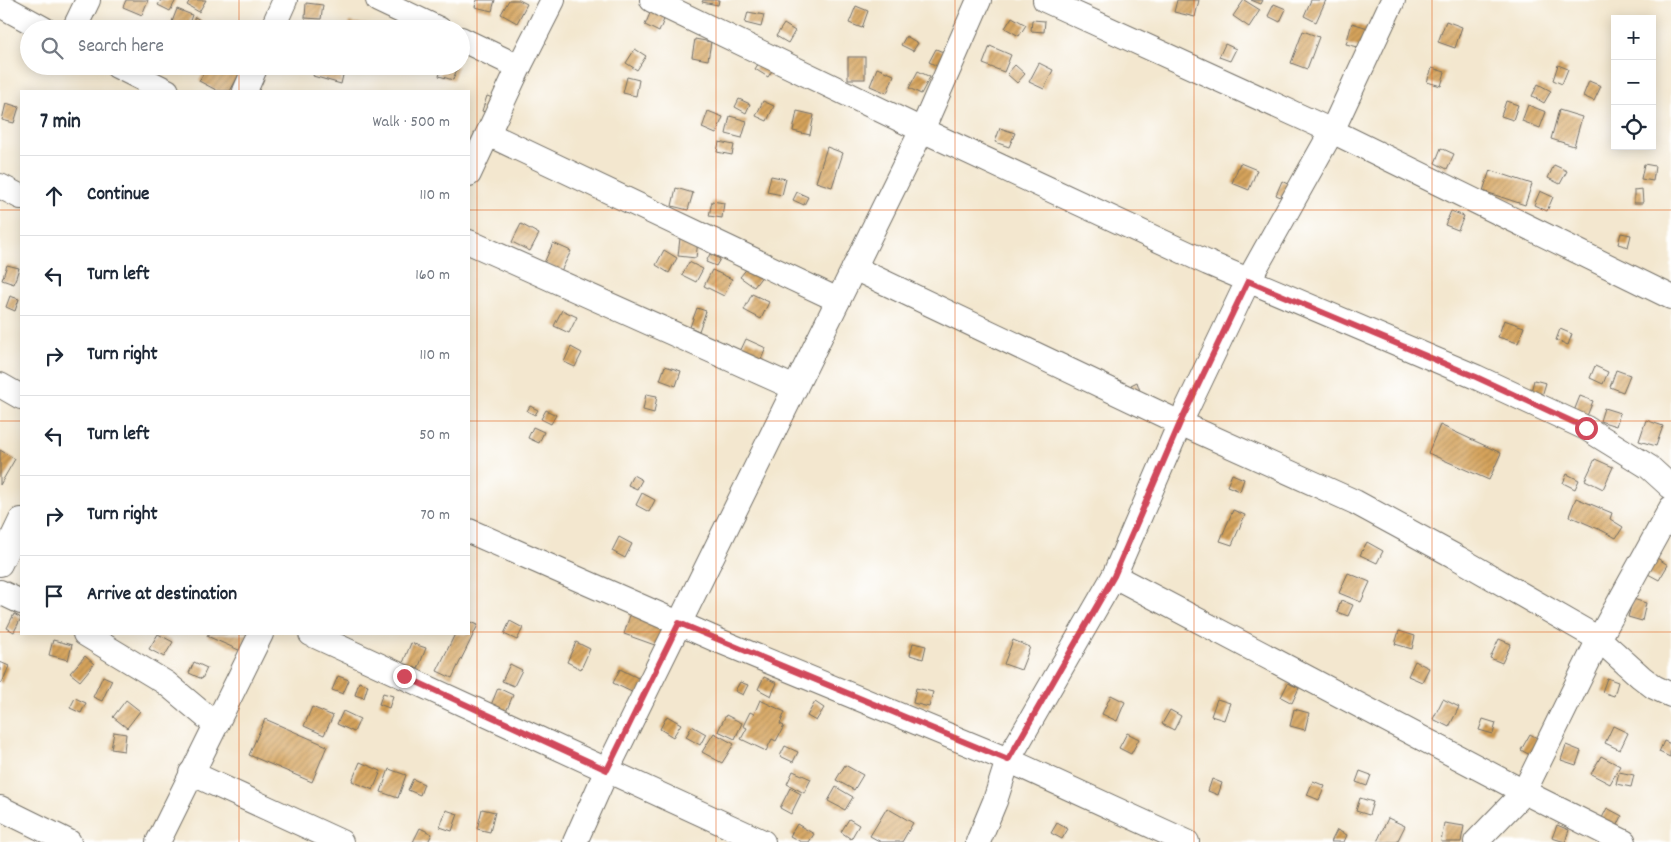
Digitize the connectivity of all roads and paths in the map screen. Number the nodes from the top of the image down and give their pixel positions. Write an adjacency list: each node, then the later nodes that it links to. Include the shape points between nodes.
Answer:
1 (88, 0): 11 (street)
2 (285, 0): 12 (street)
3 (378, 0): 13 (street)
4 (553, 0): 15 (street)
5 (652, 0): 20 (street)
6 (978, 0): 20 (street)
7 (1045, 0): 21 (street)
8 (1393, 0): 21 (street)
9 (0, 6): 10 (street)
10 (27, 20)
11 (78, 20)
12 (276, 20)
13 (420, 20)
14 (470, 44): 15 (street)
15 (520, 67): 22 (street)
16 (135, 75): 18 (street)
17 (252, 75): 19 (street)
18 (165, 90)
19 (245, 90)
20 (922, 130): 27 (street); 28 (street)
21 (1332, 131): 28 (street); 29 (street)
22 (488, 134): 23 (street); 30 (street)
23 (470, 172)
24 (0, 186): 25 (street)
25 (20, 196)
26 (470, 242): 32 (street)
27 (854, 268): 30 (street); 34 (street)
28 (1248, 281): 34 (street); 35 (street, via 1476,377 1586,428 1649,467)
29 (1671, 297)
30 (838, 300): 32 (street)
31 (0, 385): 33 (street)
32 (795, 388): 43 (street)
33 (20, 396)
34 (1180, 423): 40 (street); 47 (street, via 1355,502)
35 (1671, 487)
36 (1671, 508): 47 (street)
37 (20, 522): 39 (street)
38 (470, 531): 43 (street)
39 (0, 564)
40 (1114, 576): 50 (street); 53 (street)
41 (0, 592): 42 (street)
42 (20, 602)
43 (679, 623): 50 (street); 51 (street)
44 (87, 635): 49 (street, via 166,682)
45 (261, 635): 49 (street)
46 (313, 635): 51 (street)
47 (1599, 639): 48 (street, via 1641,677); 53 (street)
48 (1671, 695)
49 (216, 725): 52 (street)
50 (1008, 760): 60 (street); 61 (street)
51 (607, 770): 58 (street); 59 (street)
52 (191, 773): 56 (street); 57 (street)
53 (1524, 792): 62 (street); 63 (street)
54 (0, 808): 55 (street)
55 (69, 842)
56 (158, 842)
57 (341, 842)
58 (575, 842)
59 (763, 842)
60 (978, 842)
61 (1188, 842)
62 (1476, 842)
63 (1624, 842)

